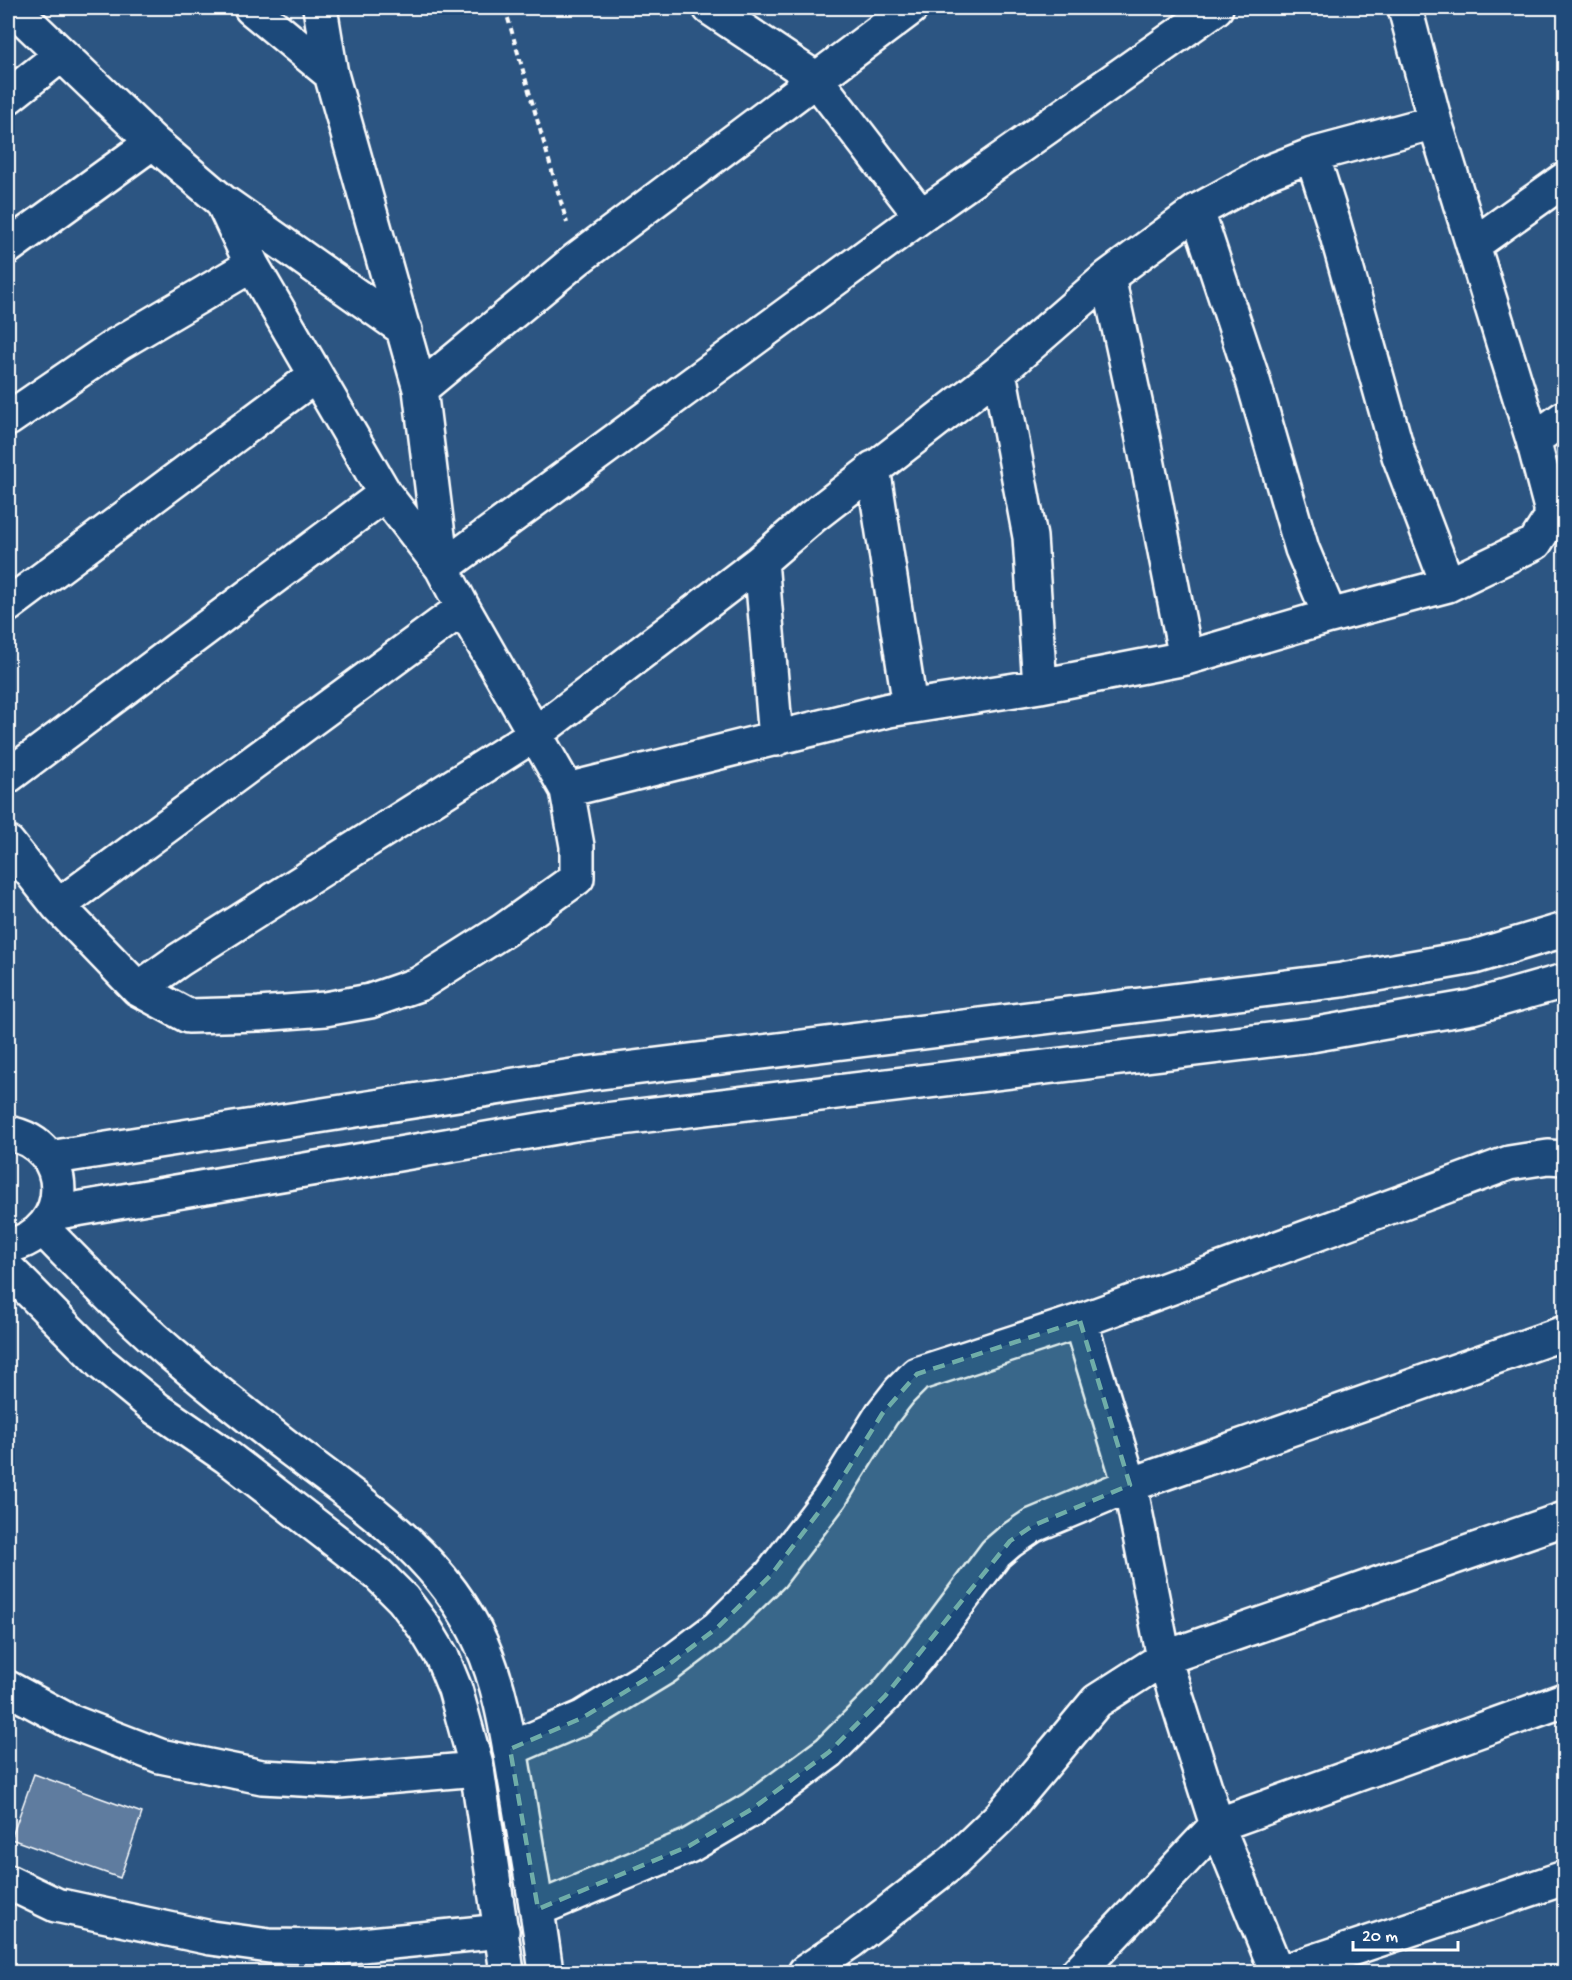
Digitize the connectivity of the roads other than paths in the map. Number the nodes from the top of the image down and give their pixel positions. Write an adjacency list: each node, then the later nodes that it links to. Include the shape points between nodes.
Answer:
1 (13, 8): 8 (street)
2 (251, 8): 9 (street)
3 (320, 8): 9 (street)
4 (710, 8): 10 (street)
5 (910, 8): 10 (street)
6 (1216, 8): 18 (street)
7 (1405, 8): 12 (street)
8 (61, 55): 11 (street); 13 (street)
9 (331, 74): 23 (street)
10 (815, 78): 18 (street); 26 (street, via 577,259)
11 (8, 97)
12 (1435, 122): 14 (street); 19 (street)
13 (153, 142): 16 (street); 20 (street)
14 (1312, 155): 17 (street, via 1266,173); 34 (street, via 1399,456)
15 (1564, 180): 19 (street)
16 (222, 201): 21 (street); 23 (street)
17 (1197, 211): 22 (street); 37 (street, via 1252,377 1302,549)
18 (921, 216): 33 (street)
19 (1473, 245): 29 (street)
20 (8, 247)
21 (252, 265): 25 (street); 28 (street, via 118,344)
22 (1108, 277): 24 (street); 38 (street)
23 (405, 330): 26 (street)
24 (999, 372): 30 (street); 39 (street, via 1030,537)
25 (316, 375): 31 (street); 35 (street)
26 (420, 389): 33 (street)
27 (1564, 418): 29 (street)
28 (8, 419)
29 (1533, 440): 34 (street, via 1546,481 1551,518 1535,543)
30 (873, 468): 32 (street); 40 (street)
31 (385, 494): 33 (street); 43 (street)
32 (760, 561): 41 (street); 42 (street)
33 (442, 568): 36 (street)
34 (1448, 585): 37 (street)
35 (8, 605)
36 (462, 608): 41 (street); 46 (street)
37 (1330, 616): 38 (street)
38 (1186, 658): 39 (street)
39 (1040, 686): 40 (street)
40 (910, 706): 42 (street)
41 (536, 734): 44 (street); 49 (street)
42 (776, 739): 44 (street)
43 (8, 776)
44 (567, 790): 49 (street, via 577,846 577,878 419,984 370,1001 325,1009 188,1016)
45 (8, 843): 46 (street)
46 (58, 906): 49 (street)
47 (1564, 930): 51 (street, via 1474,957 1342,980 585,1074)
48 (1564, 981): 53 (street, via 1472,1007 1334,1031 580,1123)
49 (138, 989)
50 (8, 1133): 51 (street, via 30,1141)
51 (48, 1158): 53 (street, via 58,1185)
52 (1564, 1158): 56 (street, via 1509,1163)
53 (48, 1221): 54 (street, via 33,1237); 63 (street, via 143,1330 372,1512 439,1575 480,1641 504,1712)
54 (8, 1246)
55 (8, 1269): 64 (street, via 101,1363 157,1409 315,1523 403,1599 442,1657)
56 (1080, 1321): 58 (street); 63 (street, via 917,1374 882,1414 831,1496 771,1575 717,1628 664,1668 582,1718)
57 (1564, 1333): 58 (street)
58 (1130, 1485): 60 (street); 68 (street, via 1032,1526 1010,1541 996,1553 885,1696 829,1752 752,1809 689,1846)
59 (1564, 1519): 60 (street)
60 (1164, 1658): 65 (street); 72 (street, via 1097,1701 1001,1816 954,1861)
61 (8, 1688): 64 (street, via 69,1721 160,1756 262,1777 339,1781)
62 (1564, 1700): 65 (street)
63 (510, 1749): 68 (street)
64 (477, 1768): 69 (street)
65 (1217, 1825): 73 (street); 74 (street)
66 (1564, 1878): 75 (street)
67 (8, 1882): 69 (street, via 56,1905 211,1938 269,1946 341,1947)
68 (538, 1910): 71 (street)
69 (502, 1931): 70 (street)
70 (507, 1972)
71 (546, 1972)
72 (805, 1972)
73 (1078, 1972)
74 (1277, 1972)
75 (1282, 1972)

